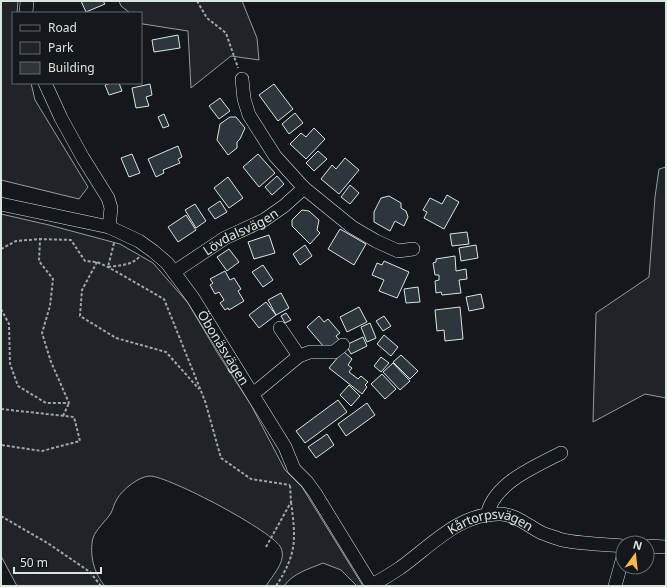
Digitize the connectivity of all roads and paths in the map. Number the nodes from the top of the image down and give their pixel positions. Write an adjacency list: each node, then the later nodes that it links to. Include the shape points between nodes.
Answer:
1 (27, 1): 3 (street)
2 (197, 1): 4 (path, via 207,18 226,33)
3 (26, 12)
4 (242, 78): 6 (street, via 249,115 275,156)
5 (45, 84): 8 (street, via 82,158 108,198)
6 (304, 188): 12 (street, via 352,227 376,241 398,250); 15 (street, Lövdalsvägen, via 264,220 225,238)
7 (1, 204): 8 (street, Öbonäsvägen)
8 (111, 228): 10 (street, Öbonäsvägen, via 139,241); 14 (path, via 116,238)
9 (40, 239): 11 (path, via 16,241); 13 (path, via 71,240 85,261); 22 (path, via 39,261 53,279 50,306 42,333 51,362)
10 (145, 247): 14 (path, via 137,260 129,264); 15 (street, Öbonäsvägen, via 163,259)
11 (1, 249)
12 (413, 249)
13 (97, 262): 14 (path); 20 (path, via 82,290 80,316 116,338 166,352)
14 (108, 267): 20 (path, via 164,299)
15 (174, 272): 21 (street, Öbonäsvägen)
16 (1, 308): 22 (path, via 9,324 10,364 18,386 46,403)
17 (280, 328): 19 (street)
18 (343, 345): 19 (street, via 334,352 310,352)
19 (299, 356): 21 (street)
20 (201, 390): 28 (path, via 221,458 251,479)
21 (253, 394): 27 (street, Öbonäsvägen, via 285,447)
22 (69, 403): 24 (path)
23 (1, 409): 24 (path)
24 (64, 416): 25 (path, via 74,417 80,441 42,451)
25 (1, 445)
26 (561, 453): 30 (street, via 507,484 495,496)
27 (294, 469): 28 (path); 39 (street, Öbonäsvägen, via 315,493)
28 (290, 485): 29 (path)
29 (291, 502): 34 (path); 38 (path, via 295,536 293,552 286,572)
30 (487, 515): 32 (street, Kårtorpsvägen, via 511,516 542,533 562,540); 39 (street, Kårtorpsvägen, via 472,518 455,526)
31 (1, 516): 37 (path, via 90,572)
32 (615, 545)
33 (655, 546): 35 (street)
34 (266, 547)
35 (666, 547)
36 (618, 575): 40 (street)
37 (101, 586)
38 (276, 586)
39 (372, 586)
40 (615, 586)

